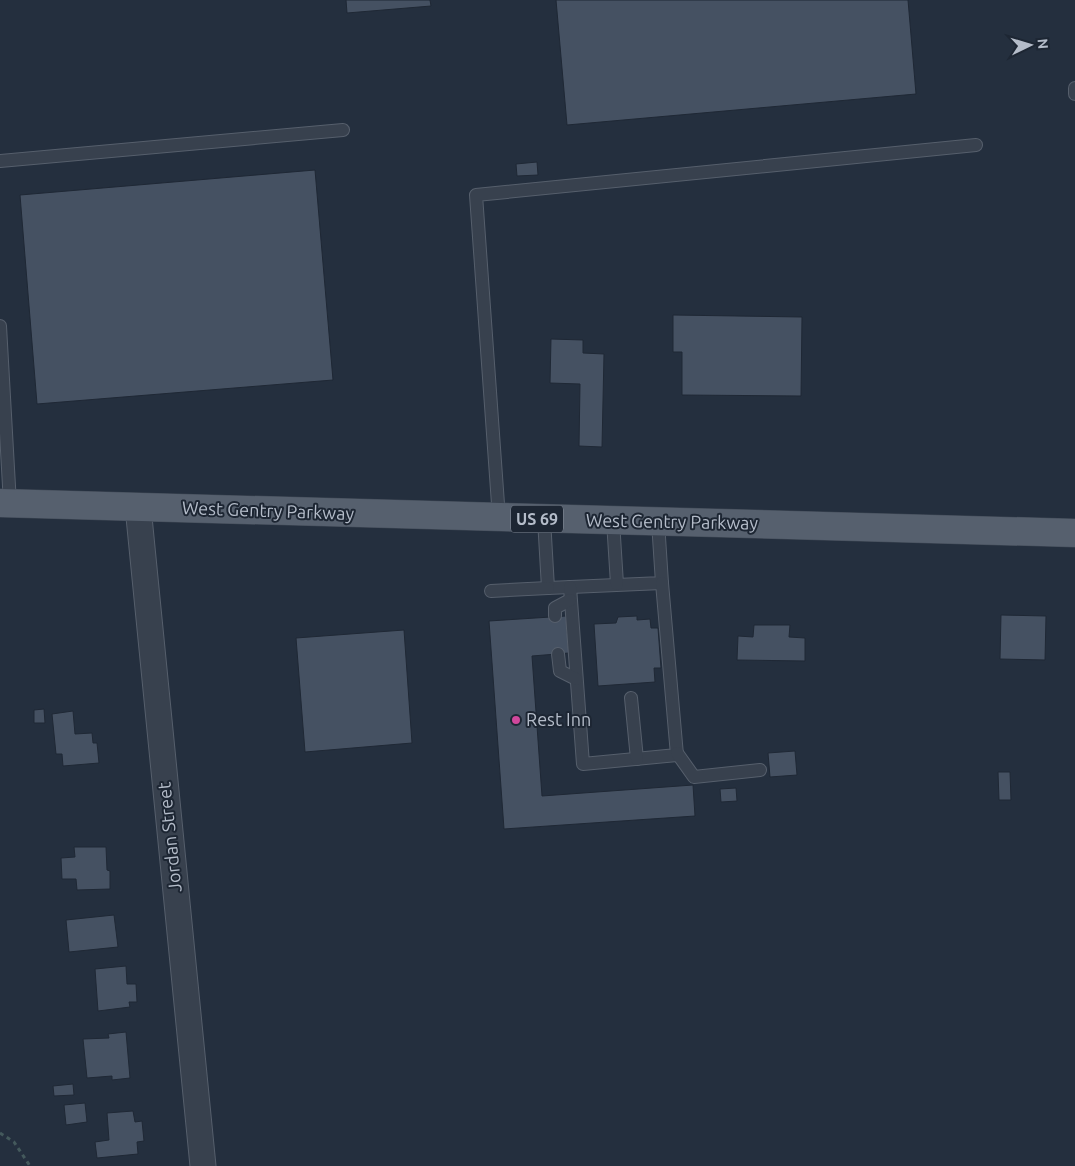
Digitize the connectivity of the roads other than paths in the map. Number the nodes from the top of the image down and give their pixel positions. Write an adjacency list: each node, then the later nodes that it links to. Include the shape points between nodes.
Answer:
1 (1075, 88): 2 (lane)
2 (1075, 94)
3 (344, 130): 5 (lane)
4 (976, 145): 9 (lane, via 476,195)
5 (0, 161)
6 (0, 326): 7 (lane)
7 (5, 503): 8 (main road, West Gentry Parkway / US 69)
8 (138, 507): 9 (main road, West Gentry Parkway / US 69); 27 (street, Jordan Street)
9 (499, 518): 10 (main road, West Gentry Parkway / US 69)
10 (544, 519): 11 (main road, West Gentry Parkway / US 69); 17 (lane)
11 (613, 521): 12 (main road, West Gentry Parkway / US 69); 15 (lane)
12 (658, 522): 13 (main road, West Gentry Parkway / US 69); 14 (lane)
13 (1075, 533)
14 (662, 582): 15 (lane); 24 (lane)
15 (617, 584): 16 (lane)
16 (570, 587): 17 (lane); 19 (lane)
17 (548, 588): 18 (lane)
18 (491, 591)
19 (570, 600): 20 (lane, via 555,608); 22 (lane)
20 (555, 616)
21 (558, 654): 22 (lane, via 560,671)
22 (576, 679): 25 (lane, via 583,764)
23 (631, 698): 25 (lane)
24 (677, 753): 25 (lane); 26 (lane, via 694,777)
25 (637, 759)
26 (760, 770)
27 (203, 1166)

